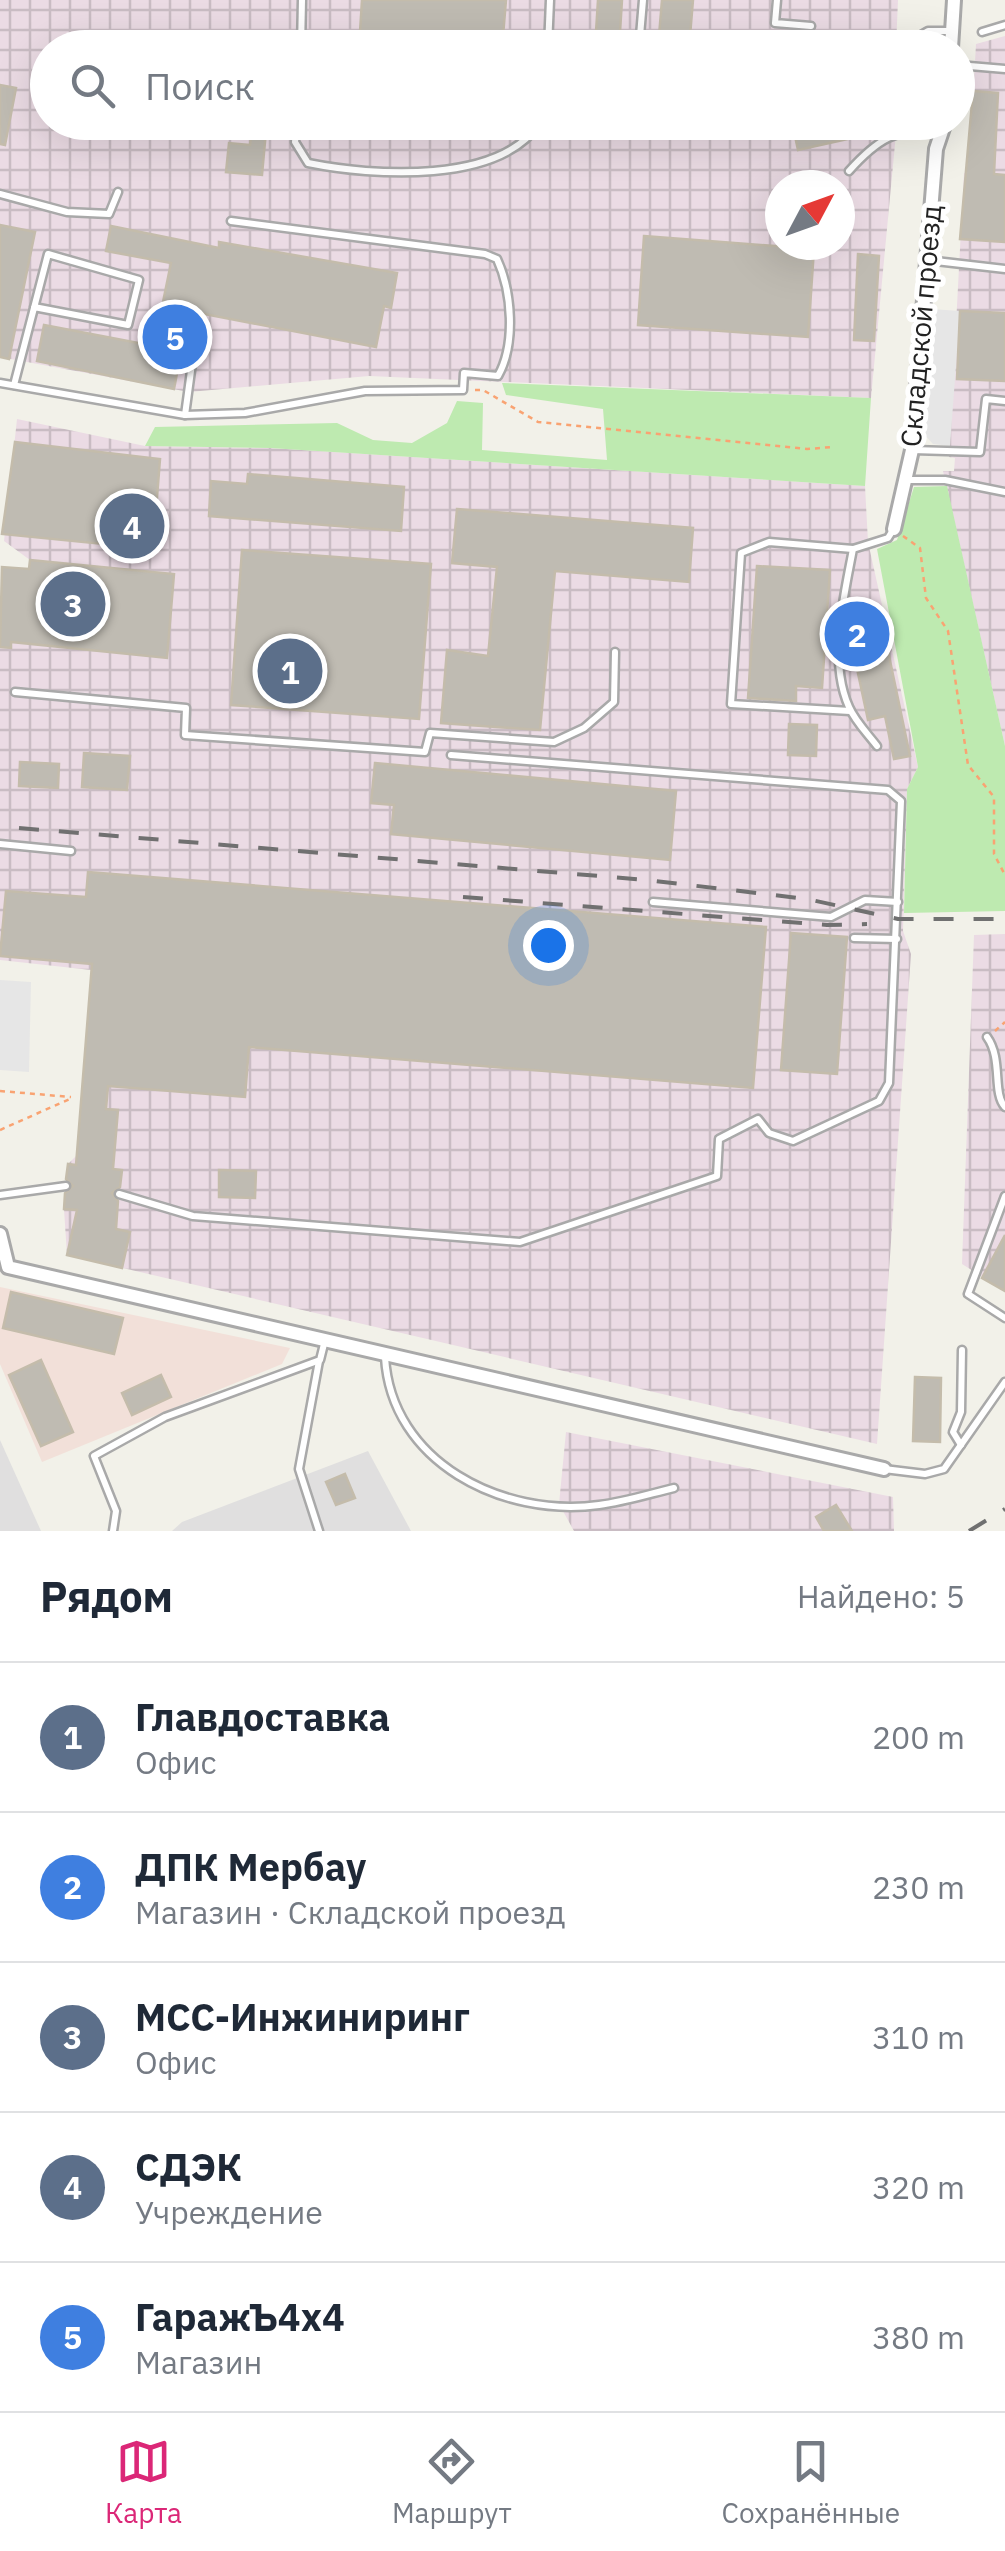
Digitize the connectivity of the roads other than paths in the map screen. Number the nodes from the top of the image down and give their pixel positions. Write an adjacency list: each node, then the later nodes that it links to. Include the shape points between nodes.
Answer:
1 (302, 0): 8 (lane)
2 (550, 0): 9 (lane)
3 (643, 0): 10 (lane)
4 (776, 0): 7 (lane, via 775,23)
5 (954, 0): 11 (street)
6 (1005, 25): 12 (lane)
7 (810, 26)
8 (301, 30)
9 (549, 30)
10 (640, 30)
11 (952, 30)
12 (982, 32)
13 (975, 66): 14 (lane)
14 (1005, 69)
15 (294, 140): 16 (lane, via 308,162 430,174 518,148)
16 (525, 140)
17 (883, 140): 19 (lane)
18 (940, 140): 23 (street, Складской проезд)
19 (851, 170)
20 (118, 192): 21 (lane, via 109,214 67,212)
21 (0, 194)
22 (230, 221): 30 (lane, via 497,260 510,330 504,364 498,376 464,373 463,390 366,391)
23 (925, 260): 24 (lane); 31 (street, Складской проезд)
24 (1005, 269)
25 (34, 307): 25 (lane, via 48,254 139,280 128,325); 28 (lane)
26 (196, 334): 30 (lane)
27 (0, 383): 28 (lane)
28 (14, 385): 30 (lane)
29 (1005, 401): 31 (lane, via 986,399 980,452)
30 (185, 416)
31 (912, 450): 32 (street, Складской проезд)
32 (908, 480): 33 (lane); 34 (street, Складской проезд)
33 (1005, 492)
34 (894, 529): 35 (lane, via 888,538)
35 (853, 549): 38 (lane, via 841,615 842,687); 38 (lane, via 769,542 741,553 731,704)
36 (615, 652): 37 (lane, via 614,702 584,728 554,742 430,733 425,752 185,735 186,708)
37 (15, 692)
38 (850, 711): 39 (lane)
39 (876, 746)
40 (450, 756): 44 (lane, via 888,790 900,801)
41 (0, 844): 42 (lane)
42 (71, 851)
43 (653, 902): 44 (lane, via 832,917 865,900)
44 (898, 902): 46 (lane)
45 (854, 938): 46 (lane)
46 (897, 939): 50 (lane, via 889,1083 879,1101 793,1140 769,1133 758,1119 719,1139 717,1176 520,1242 194,1216)
47 (988, 1037): 48 (lane)
48 (1005, 1107)
49 (66, 1186): 51 (lane)
50 (119, 1194)
51 (0, 1195)
52 (1005, 1196): 54 (lane, via 968,1294)
53 (0, 1234): 55 (street, via 8,1268)
54 (1005, 1318)
55 (325, 1340): 57 (street); 58 (lane)
56 (962, 1350): 60 (lane, via 961,1412 953,1432)
57 (385, 1356): 61 (street); 62 (lane, via 386,1379 406,1424 439,1466 494,1497 596,1506)
58 (320, 1360): 63 (lane, via 165,1417 94,1456 116,1511); 64 (lane, via 299,1469)
59 (1005, 1382): 60 (lane)
60 (961, 1445): 61 (lane, via 944,1469)
61 (884, 1469)
62 (674, 1488)
63 (113, 1531)
64 (319, 1531)

